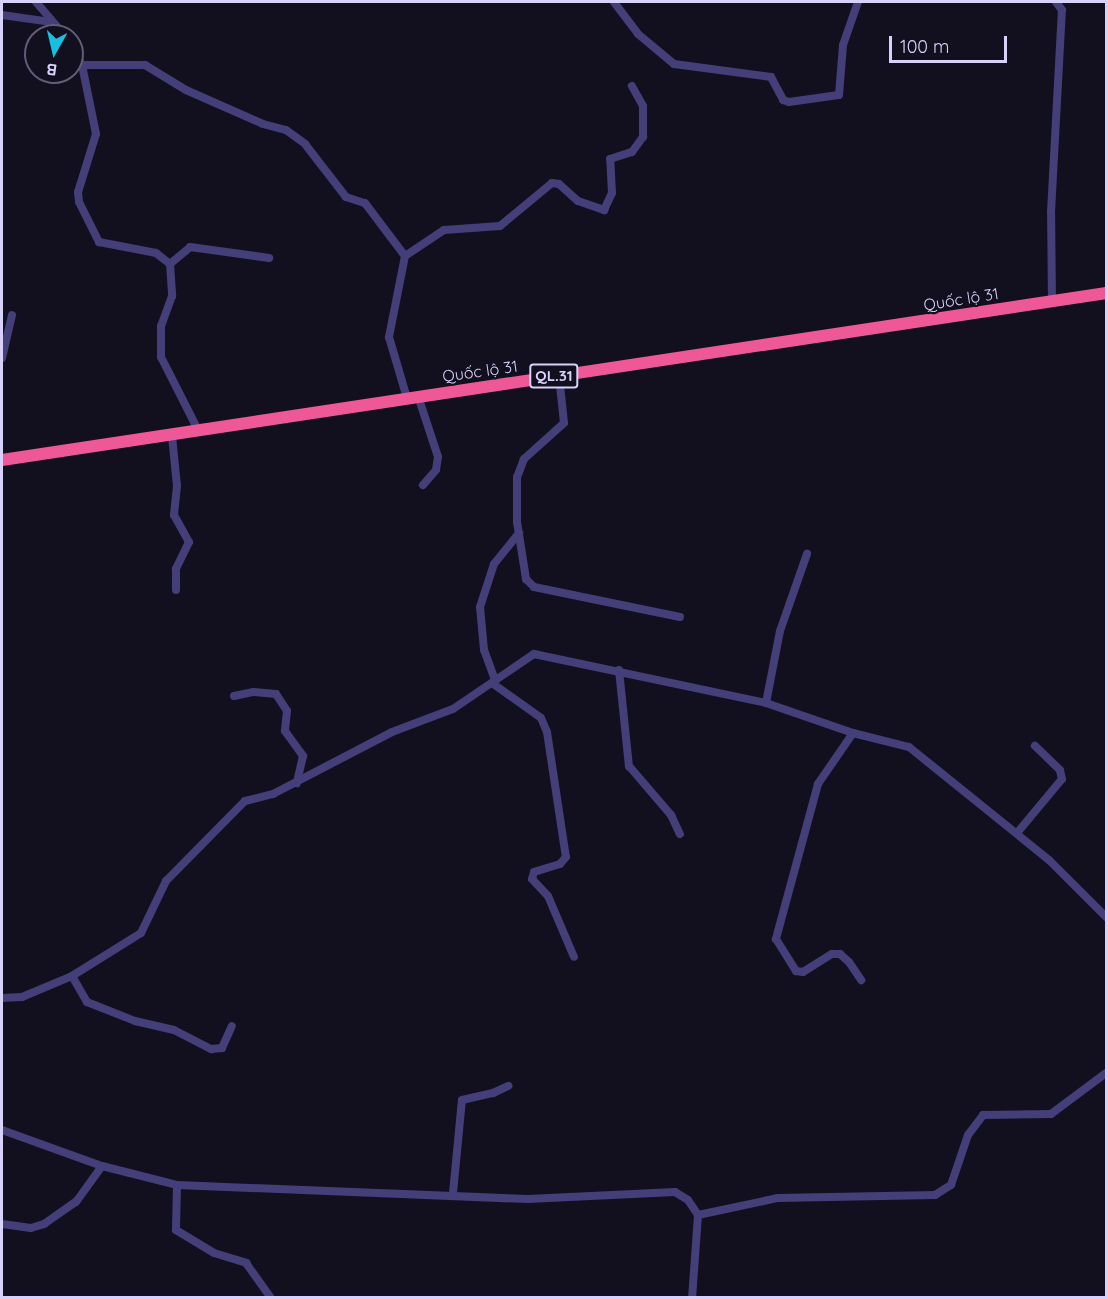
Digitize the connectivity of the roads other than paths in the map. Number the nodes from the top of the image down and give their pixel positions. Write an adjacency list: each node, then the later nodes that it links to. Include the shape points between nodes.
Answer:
1 (36, 2): 6 (street)
2 (614, 2): 3 (street, via 639,34 674,64 771,77 783,100 789,102 839,95 843,45)
3 (858, 2)
4 (1060, 3): 14 (street, via 1051,212)
5 (2, 15): 6 (street)
6 (51, 22)
7 (84, 65): 10 (street, via 145,64 186,90 286,130 305,144 346,197 365,203)
8 (84, 75): 12 (street, via 96,134 78,192 79,202 99,242 156,253)
9 (632, 86): 10 (street, via 643,106 643,137 632,152 610,159 612,193 604,210 578,201 559,184 552,183 500,226 444,230)
10 (405, 256): 18 (street, via 389,338)
11 (269, 258): 12 (street, via 190,246)
12 (170, 264): 19 (street, via 173,286 161,326 161,357)
13 (1107, 293): 14 (highway, Quốc lộ 31 / QL.31)
14 (1052, 302): 17 (highway, Quốc lộ 31 / QL.31)
15 (12, 315): 16 (street)
16 (2, 358)
17 (559, 375): 18 (highway, Quốc lộ 31 / QL.31); 23 (street, via 564,423 524,459 519,469)
18 (412, 397): 19 (highway, Quốc lộ 31 / QL.31); 22 (street, via 438,457 438,467)
19 (199, 432): 20 (highway, Quốc lộ 31 / QL.31)
20 (172, 436): 21 (highway, Quốc lộ 31 / QL.31); 25 (street, via 177,486 174,515 189,542 176,569)
21 (2, 460)
22 (423, 485)
23 (519, 533): 26 (street, via 530,585); 28 (street, via 496,560 480,607 484,650)
24 (807, 554): 30 (street, via 780,631)
25 (176, 590)
26 (680, 617)
27 (619, 670): 28 (street, via 534,654); 30 (street); 35 (street, via 629,766 671,815)
28 (494, 682): 33 (street, via 461,705 392,732); 37 (street, via 541,718 548,732 566,858 560,864 534,872 532,879 548,896)
29 (234, 696): 33 (street, via 253,692 276,694 287,711 285,731 303,756)
30 (766, 703): 31 (street)
31 (853, 733): 34 (street, via 912,749); 39 (street, via 830,763 816,791 776,939 795,971 803,972 832,954 840,954)
32 (1035, 746): 34 (street, via 1060,770 1062,779)
33 (297, 783): 38 (street, via 273,794 254,796 237,807 166,881 141,933)
34 (1017, 833): 36 (street)
35 (680, 834)
36 (1107, 917)
37 (574, 957)
38 (72, 976): 40 (street, via 22,997); 41 (street, via 87,1002 135,1021 174,1030 211,1049 222,1048)
39 (861, 980)
40 (2, 998)
41 (232, 1026)
42 (1107, 1073): 48 (street, via 1050,1114 983,1115 968,1136 951,1185 935,1196 778,1198)
43 (508, 1086): 47 (street, via 462,1100)
44 (2, 1130): 45 (street)
45 (102, 1166): 46 (street); 49 (street, via 76,1202 44,1224 31,1228)
46 (177, 1185): 47 (street); 50 (street, via 176,1230 214,1253 246,1263)
47 (453, 1193): 48 (street, via 543,1199 675,1192 688,1200)
48 (698, 1215): 51 (street)
49 (2, 1224)
50 (271, 1298)
51 (692, 1298)

